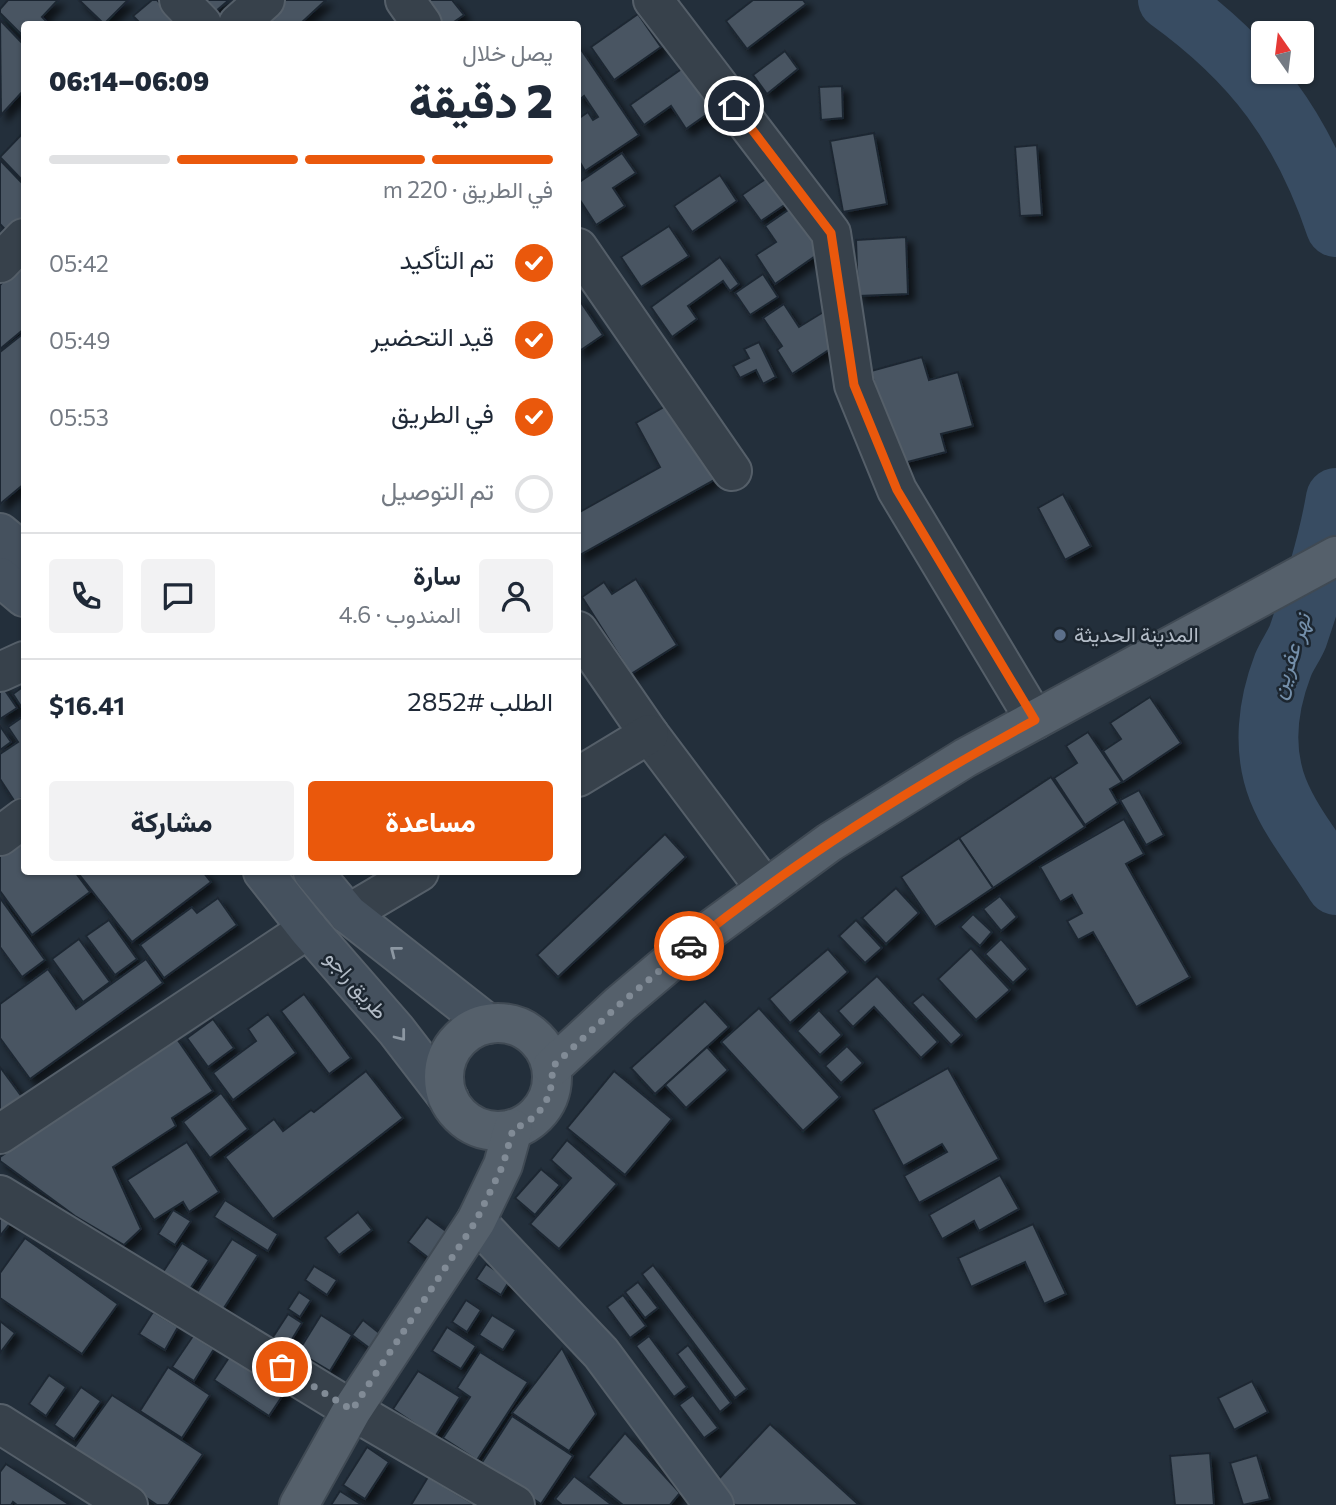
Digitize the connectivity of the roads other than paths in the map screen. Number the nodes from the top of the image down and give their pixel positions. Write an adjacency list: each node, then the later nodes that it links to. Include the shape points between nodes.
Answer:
1 (179, 0): 5 (street)
2 (265, 0): 6 (street)
3 (405, 0): 7 (street)
4 (653, 0): 18 (street, via 831,233 854,385 892,478)
5 (199, 21)
6 (241, 21)
7 (420, 21)
8 (581, 252): 9 (street)
9 (732, 471)
10 (0, 533): 11 (main road)
11 (21, 550)
12 (1336, 556): 18 (main road)
13 (0, 577): 14 (main road)
14 (21, 594)
15 (581, 635): 19 (street)
16 (21, 662): 17 (street)
17 (0, 672)
18 (1035, 720): 26 (main road, via 896,799)
19 (649, 734): 20 (street); 26 (street)
20 (581, 775)
21 (21, 820): 22 (street)
22 (0, 836)
23 (265, 875): 28 (main road, طريق راجو)
24 (316, 875): 27 (main road, طريق راجو)
25 (414, 875): 27 (street)
26 (765, 888): 30 (main road, via 691,944)
27 (348, 914): 29 (main road, طريق راجو, one-way to 27)
28 (308, 929): 31 (main road, طريق راجو, one-way to 31); 33 (street)
29 (488, 1024): 30 (main road, via 516,1025 529,1032 548,1054); 31 (main road, via 472,1029 450,1052 444,1083)
30 (552, 1067): 32 (main road, via 545,1106)
31 (449, 1099): 32 (main road, via 458,1114 473,1125)
32 (513, 1129): 35 (main road, via 503,1165)
33 (0, 1134)
34 (0, 1195): 36 (street)
35 (476, 1221): 36 (main road); 41 (main road, via 601,1353)
36 (352, 1410): 39 (main road); 40 (street)
37 (0, 1424): 38 (street)
38 (128, 1505)
39 (299, 1505)
40 (515, 1505)
41 (714, 1505)

